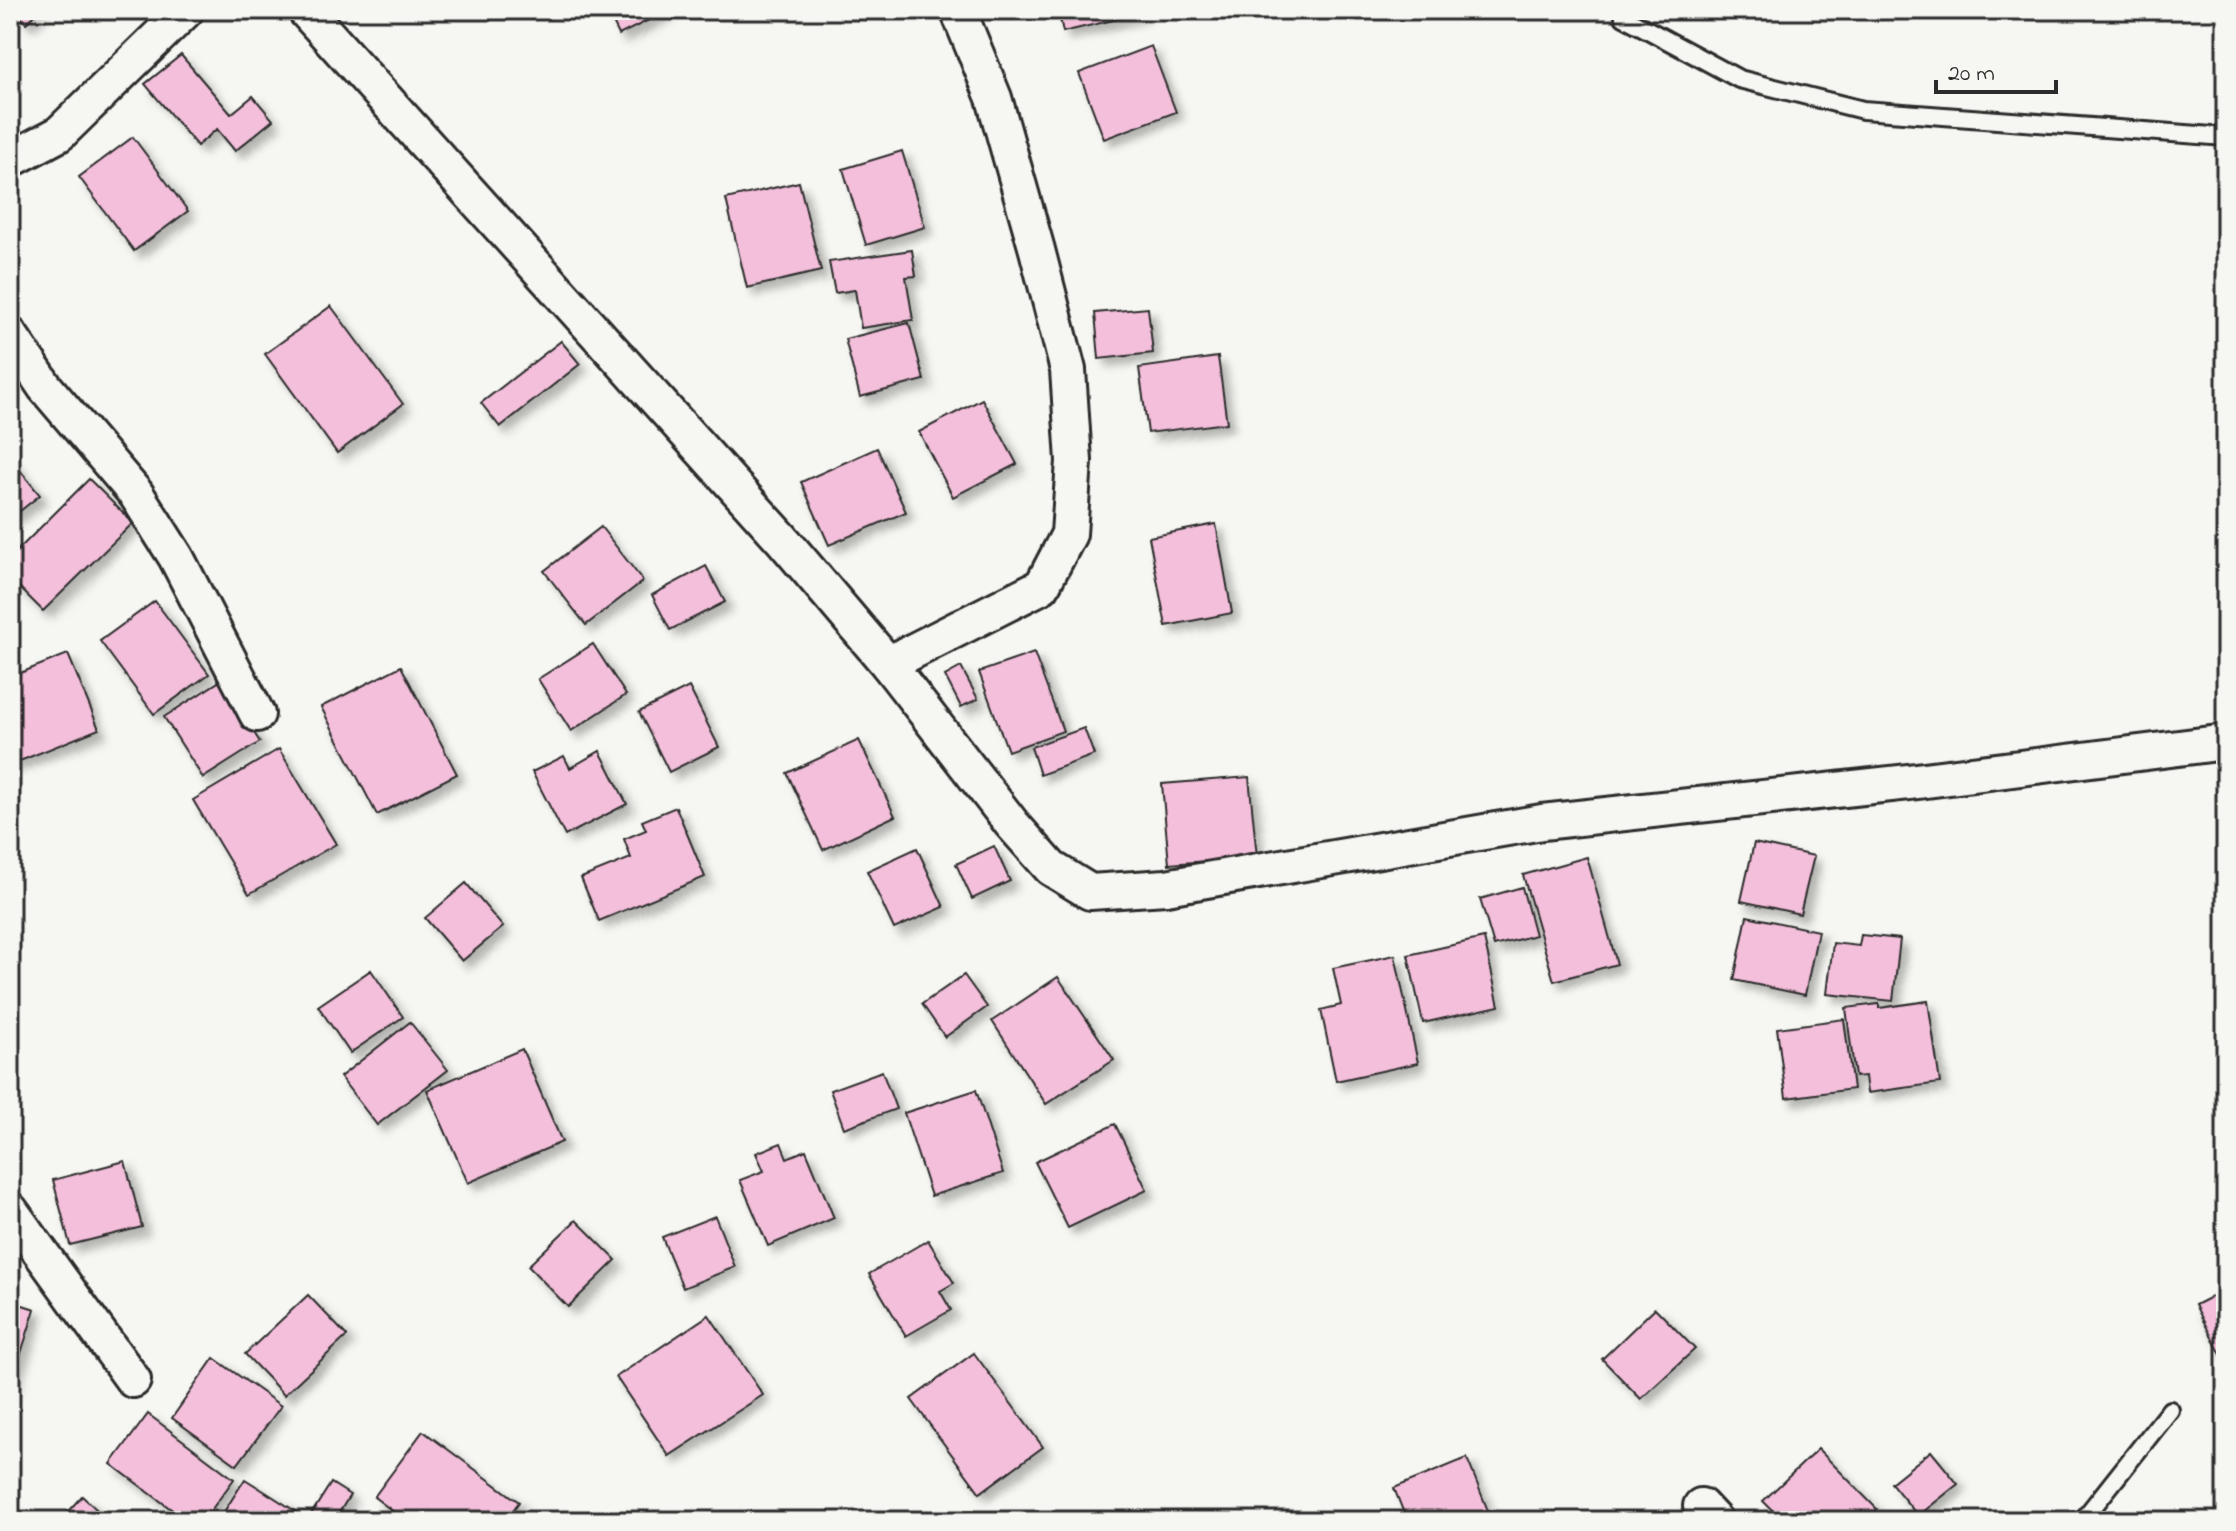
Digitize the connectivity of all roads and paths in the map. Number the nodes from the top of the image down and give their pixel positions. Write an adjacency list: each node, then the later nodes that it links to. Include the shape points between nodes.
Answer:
1 (186, 10): 6 (street, via 59,134)
2 (305, 10): 8 (street, via 782,539)
3 (958, 10): 8 (street, via 994,98 1068,370 1074,461 1069,534 1042,586)
4 (1624, 17): 5 (lane, via 1739,79 1863,110)
5 (2226, 137)
6 (10, 160)
7 (10, 335): 9 (street, via 45,387 136,494 176,557)
8 (888, 664): 10 (street, via 1012,824 1051,868 1090,892 1166,887 1542,822)
9 (257, 714)
10 (2226, 742)
11 (10, 1210): 12 (street)
12 (133, 1380)
13 (2170, 1410): 14 (lane)
14 (2082, 1521)

